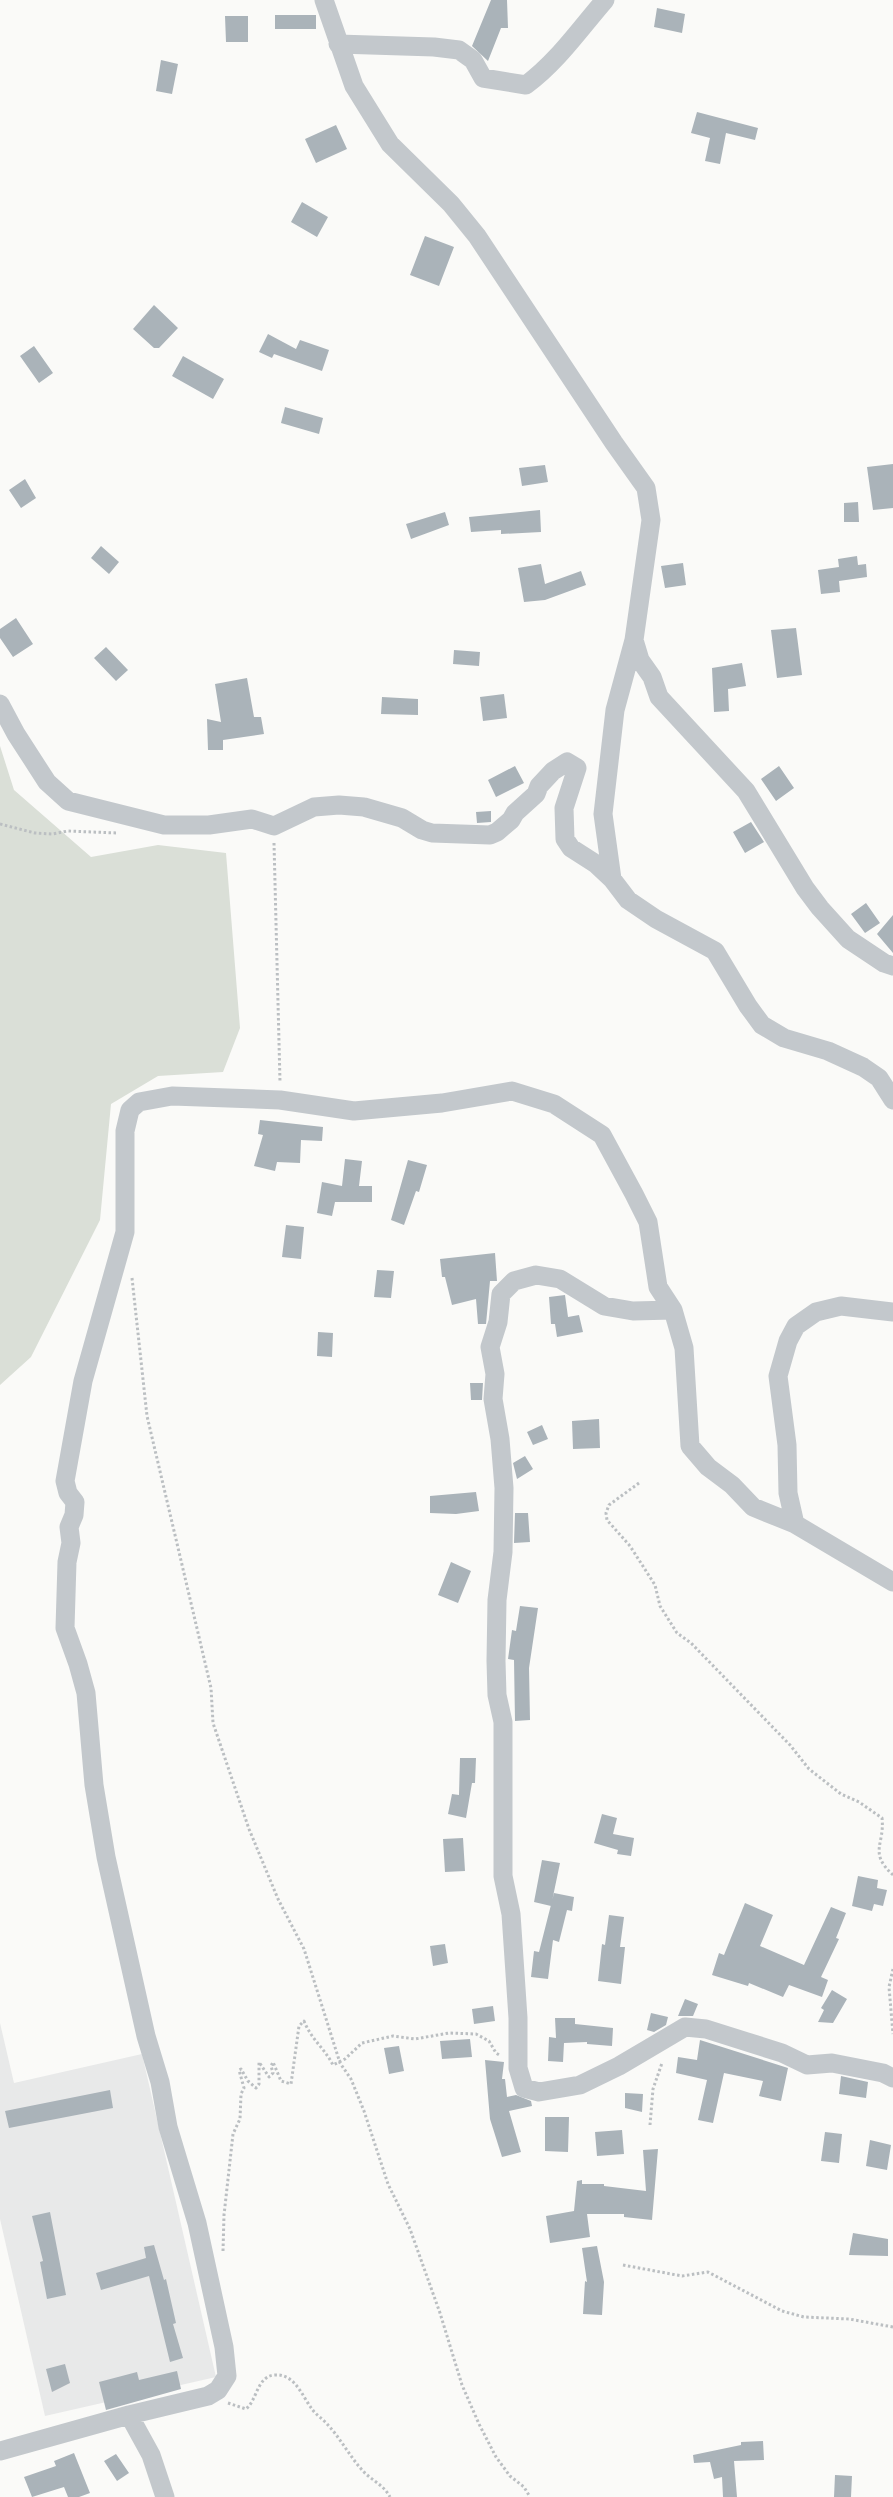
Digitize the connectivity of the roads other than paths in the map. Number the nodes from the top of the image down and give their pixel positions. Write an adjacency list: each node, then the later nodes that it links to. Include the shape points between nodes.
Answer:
1 (324, 0): 3 (street)
2 (605, 0): 3 (street, via 547,70 526,85 483,78 473,60 459,50)
3 (338, 44): 4 (street, via 354,86 390,144 452,204 477,236 646,488 651,520)
4 (634, 640): 6 (street, via 615,710 603,814); 7 (street, via 640,660 660,697 746,791 820,908 848,939)
5 (0, 704): 6 (street, via 47,782 68,801 164,825 209,825 252,819 274,826 314,807 339,805 364,806 402,818 432,833 490,835 511,820 514,813 536,794 539,786 567,762 576,768 564,808 565,839 571,848)
6 (612, 879): 8 (street, via 628,900 715,951 762,1025 784,1038 828,1051 863,1067 879,1078)
7 (893, 966)
8 (893, 1100)
9 (673, 1310): 11 (street, via 684,1348 690,1446 708,1467 753,1507); 13 (street, via 634,1311 604,1306 560,1279 536,1275 514,1281 501,1294 498,1322 490,1347 504,1488 496,1661 497,1695 503,1722 503,1876 515,1959 518,2068 524,2088 539,2092 570,2088 619,2066 685,2027 706,2029 782,2053 807,2065 832,2063); 14 (street, via 658,1287 648,1222 602,1135 554,1104 512,1091 354,1111 280,1100 172,1096 139,1102 130,1110 125,1131 125,1232 83,1381 65,1481 75,1502 74,1515 68,1527 71,1543 67,1562 65,1628 86,1693 94,1785 106,1857 168,2127 197,2223 224,2347 227,2376 218,2390 196,2400)
10 (893, 1312): 11 (street, via 841,1306 816,1312 796,1326 788,1341 778,1376 787,1445 788,1493)
11 (796, 1524): 12 (street)
12 (893, 1582)
13 (893, 2078)
14 (129, 2415): 15 (street); 16 (street, via 151,2455)
15 (0, 2451)
16 (164, 2497)

